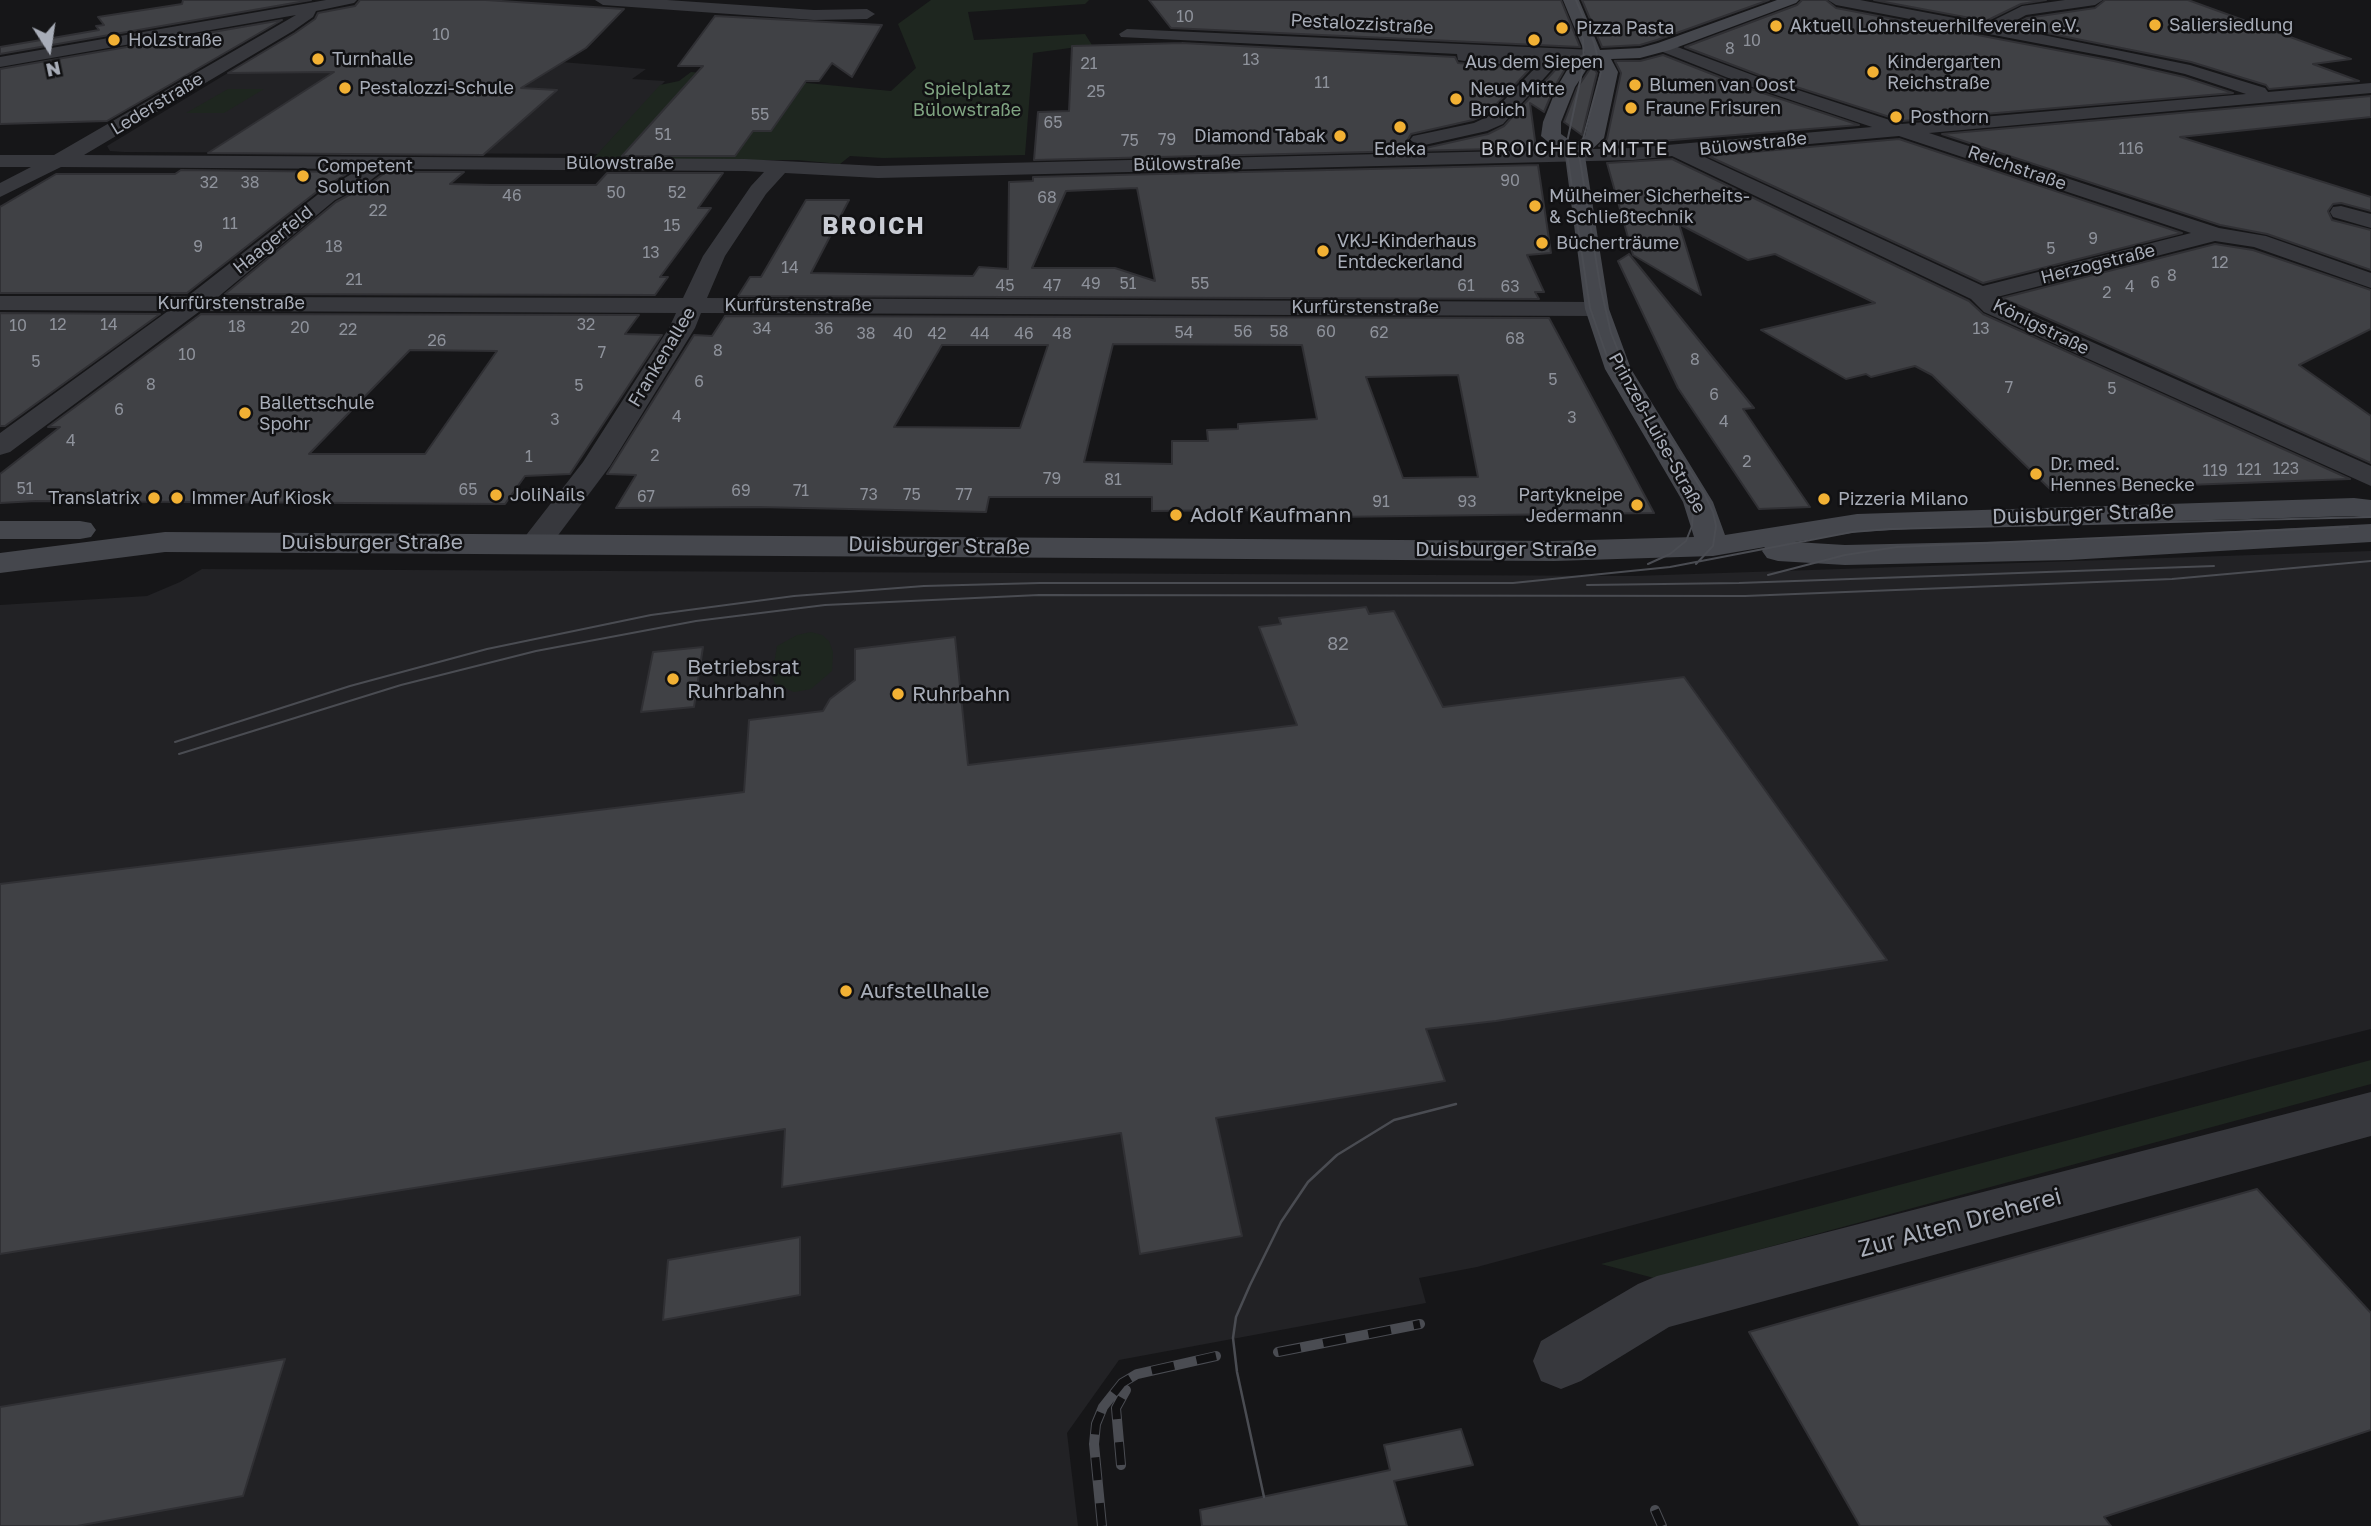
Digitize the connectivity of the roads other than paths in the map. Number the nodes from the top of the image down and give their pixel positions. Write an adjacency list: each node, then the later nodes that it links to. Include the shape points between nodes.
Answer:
1 (349, 0): 8 (street)
2 (603, 0): 7 (street)
3 (1571, 0): 13 (main road)
4 (1791, 0): 12 (main road)
5 (1836, 0): 10 (street)
6 (2095, 0): 10 (street, via 2022,11)
7 (699, 3): 9 (street, via 814,15)
8 (309, 9): 15 (street); 23 (street, Lederstraße, via 287,28)
9 (867, 14)
10 (1986, 30): 17 (street, via 2162,63)
11 (1127, 34): 13 (street, Pestalozzistraße)
12 (1664, 47): 13 (main road); 18 (street, Reichstraße)
13 (1595, 55): 21 (main road, via 1607,65 1606,88 1594,138); 21 (main road, via 1579,64 1552,121 1551,136)
14 (1464, 56): 19 (street, via 1546,66 1496,120 1447,135 1388,144)
15 (0, 62)
16 (2371, 88): 17 (street, Bülowstraße)
17 (2271, 95): 18 (street, Bülowstraße)
18 (1902, 129): 20 (street, Bülowstraße); 29 (street, Reichstraße)
19 (1110, 152)
20 (1678, 152): 21 (street, Bülowstraße); 31 (street, Königstraße)
21 (1575, 154): 25 (street, Bülowstraße, via 878,172); 35 (main road, Prinzeß-Luise-Straße)
22 (0, 161): 23 (street, Bülowstraße)
23 (59, 161): 24 (street, Bülowstraße); 26 (street, Lederstraße)
24 (380, 163): 25 (street, Bülowstraße); 33 (street, Haagerfeld, via 328,196)
25 (780, 167): 34 (street, Frankenallee, via 758,190 714,256)
26 (0, 191)
27 (2341, 212): 28 (street)
28 (2371, 221)
29 (2215, 234): 30 (street, Reichstraße, via 2258,241); 31 (street, Herzogstraße)
30 (2371, 281)
31 (1980, 294): 37 (street, Königstraße, via 1993,307)
32 (0, 303): 33 (street, Kurfürstenstraße)
33 (195, 303): 34 (street, Kurfürstenstraße); 36 (street, Haagerfeld)
34 (693, 305): 35 (street, Kurfürstenstraße); 42 (street, Frankenallee, via 595,466)
35 (1597, 309): 43 (main road, Prinzeß-Luise-Straße, via 1618,369 1698,502)
36 (0, 446)
37 (2371, 477)
38 (2371, 509): 43 (main road, Duisburger Straße, via 1857,523)
39 (0, 530): 41 (main road, Duisburger Straße, via 79,530)
40 (2371, 533): 43 (main road, Duisburger Straße, via 2161,546 1845,555)
41 (165, 542): 42 (main road, Duisburger Straße); 44 (main road, Duisburger Straße)
42 (536, 542): 43 (main road, Duisburger Straße, via 1541,551)
43 (1713, 546)
44 (0, 562)
45 (2371, 1114): 46 (street, Zur Alten Dreherei, via 1657,1303)
46 (1561, 1361)

